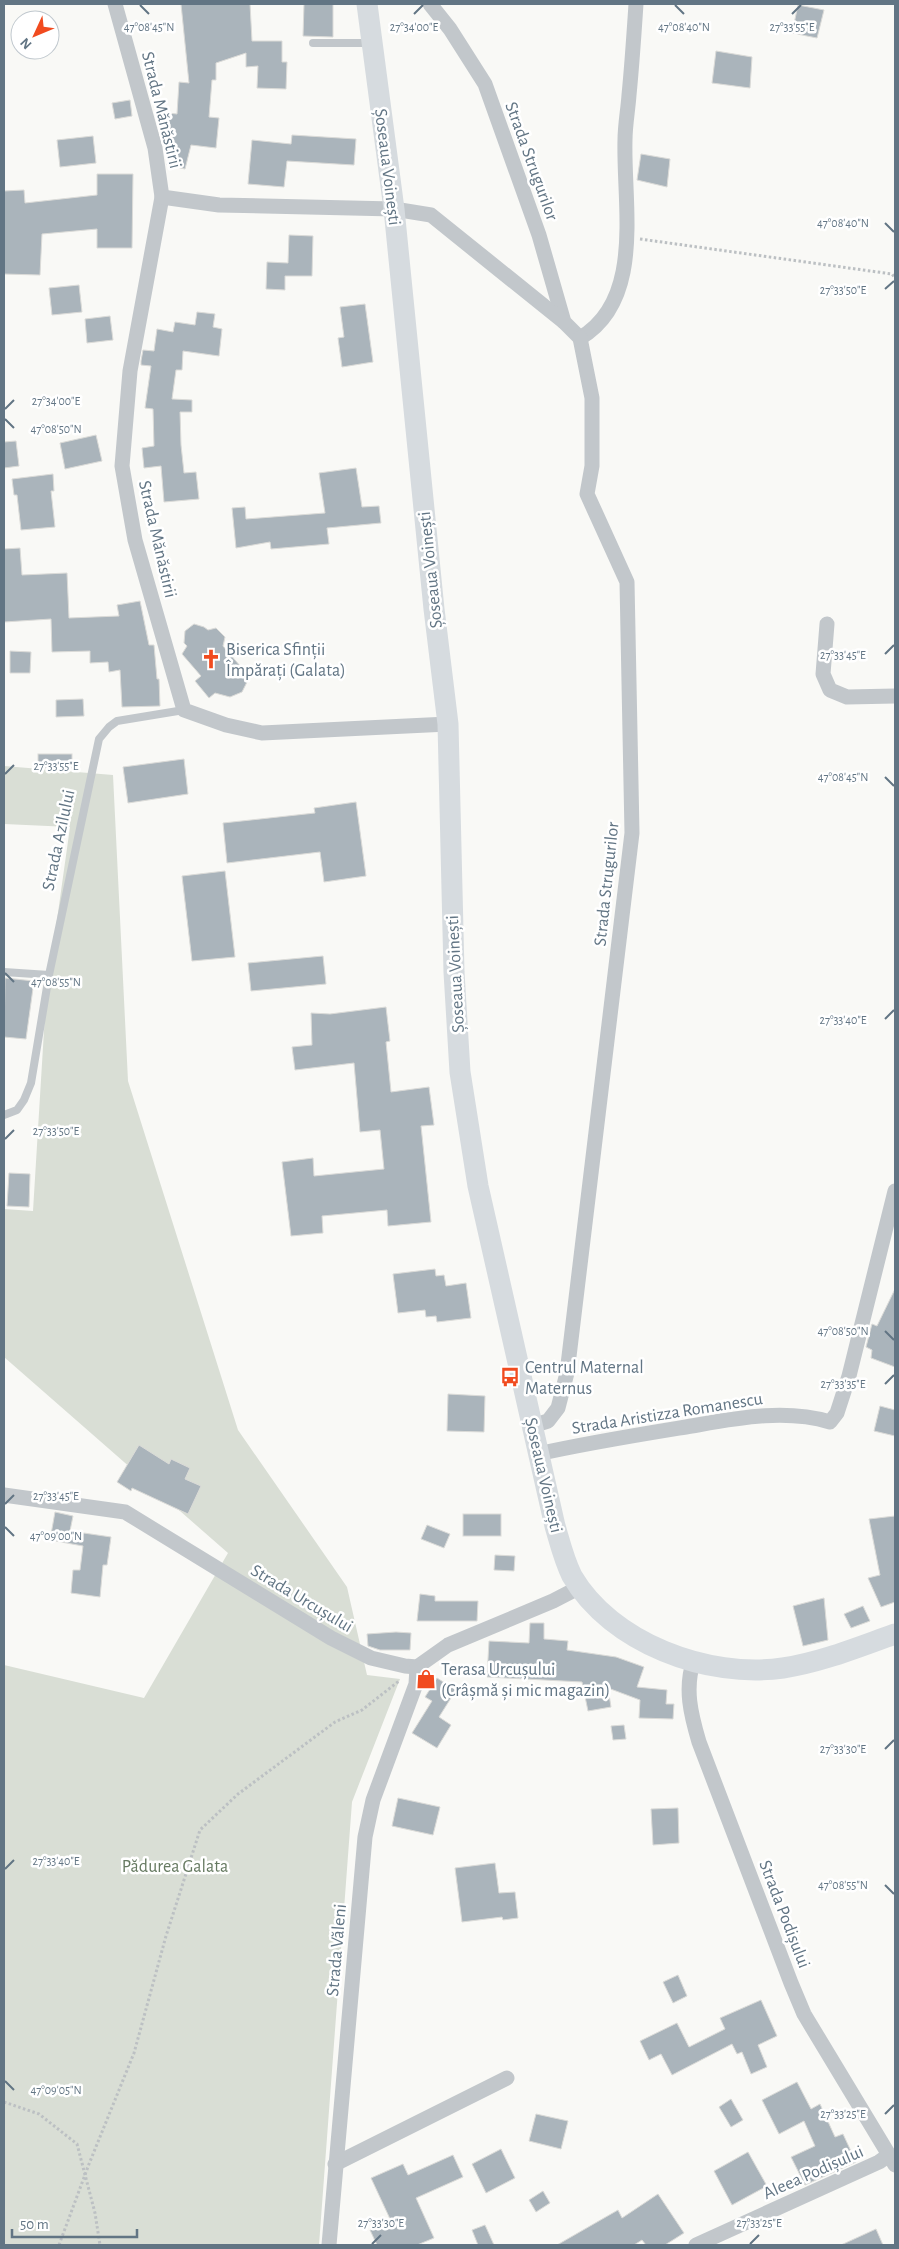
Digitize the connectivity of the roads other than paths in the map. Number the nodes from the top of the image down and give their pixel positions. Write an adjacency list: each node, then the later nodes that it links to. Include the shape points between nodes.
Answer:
1 (115, 4): 7 (street, Strada Mănăstirii, via 155,148)
2 (368, 4): 6 (main road, Șoseaua Voinești)
3 (430, 4): 9 (street, Strada Strugurilor, via 450,29 484,84 539,235)
4 (636, 4): 10 (street, via 625,140 626,237 621,284 613,304 592,331)
5 (313, 43): 6 (lane)
6 (371, 43): 8 (main road, Șoseaua Voinești)
7 (162, 197): 8 (street, via 219,205); 13 (street, Strada Mănăstirii, via 130,371 122,466 135,540)
8 (394, 209): 9 (street, via 431,215); 14 (main road, Șoseaua Voinești)
9 (564, 322): 10 (street, Strada Strugurilor)
10 (580, 338): 19 (street, Strada Strugurilor, via 592,398 592,466 586,494 628,582 632,833 567,1373 558,1408 548,1421)
11 (827, 624): 12 (street, via 823,674 830,690 847,697)
12 (895, 696)
13 (184, 710): 14 (street, Strada Azilului, via 226,725 262,732); 16 (lane, Strada Azilului, via 117,721 99,740)
14 (448, 724): 19 (main road, Șoseaua Voinești, via 460,1072 478,1186)
15 (4, 972): 16 (lane)
16 (49, 976): 17 (lane, Strada Azilului, via 31,1083 17,1110)
17 (4, 1115)
18 (895, 1191): 20 (street, Strada Aristizza Romanescu, via 849,1376 837,1413 830,1422 766,1415 644,1433)
19 (532, 1426): 20 (main road, Șoseaua Voinești)
20 (538, 1454): 22 (main road, Șoseaua Voinești, via 565,1560)
21 (4, 1495): 25 (street, Strada Urcușului, via 125,1512 331,1638 371,1658)
22 (580, 1588): 24 (main road, Șoseaua Voinești, via 603,1615 624,1631 670,1653); 25 (street, via 448,1645)
23 (895, 1634): 24 (main road, Șoseaua Voinești, via 782,1668 742,1669)
24 (694, 1660): 27 (street, Strada Podișului, via 689,1674 690,1709 699,1742 791,1983 804,2014)
25 (417, 1667): 28 (street, Strada Văleni, via 416,1684 373,1800 365,1837)
26 (507, 2078): 28 (street)
27 (892, 2160): 30 (street, Aleea Podișului, via 879,2162)
28 (335, 2164): 29 (street, Strada Văleni)
29 (329, 2245)
30 (696, 2245)

